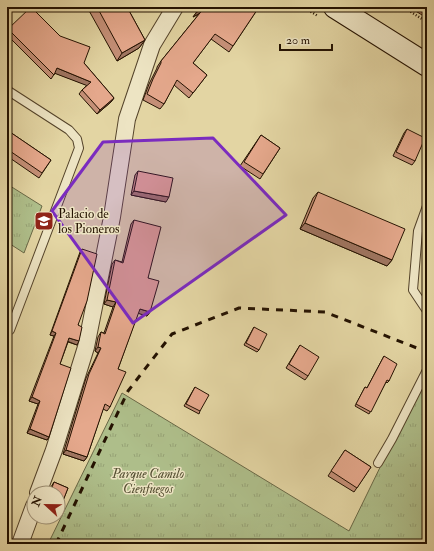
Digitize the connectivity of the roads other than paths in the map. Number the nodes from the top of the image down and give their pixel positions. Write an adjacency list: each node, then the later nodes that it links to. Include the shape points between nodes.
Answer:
1 (175, 7): 10 (street, via 152,45 127,119 112,216 86,347)
2 (335, 7): 3 (main road)
3 (427, 65)
4 (7, 90): 7 (lane, via 69,130 77,139 79,148 10,330)
5 (427, 206): 6 (lane, via 418,231 412,290)
6 (427, 311)
7 (7, 328)
8 (427, 370): 9 (lane)
9 (378, 463)
10 (41, 485)
11 (27, 525): 12 (street)
12 (20, 544)

